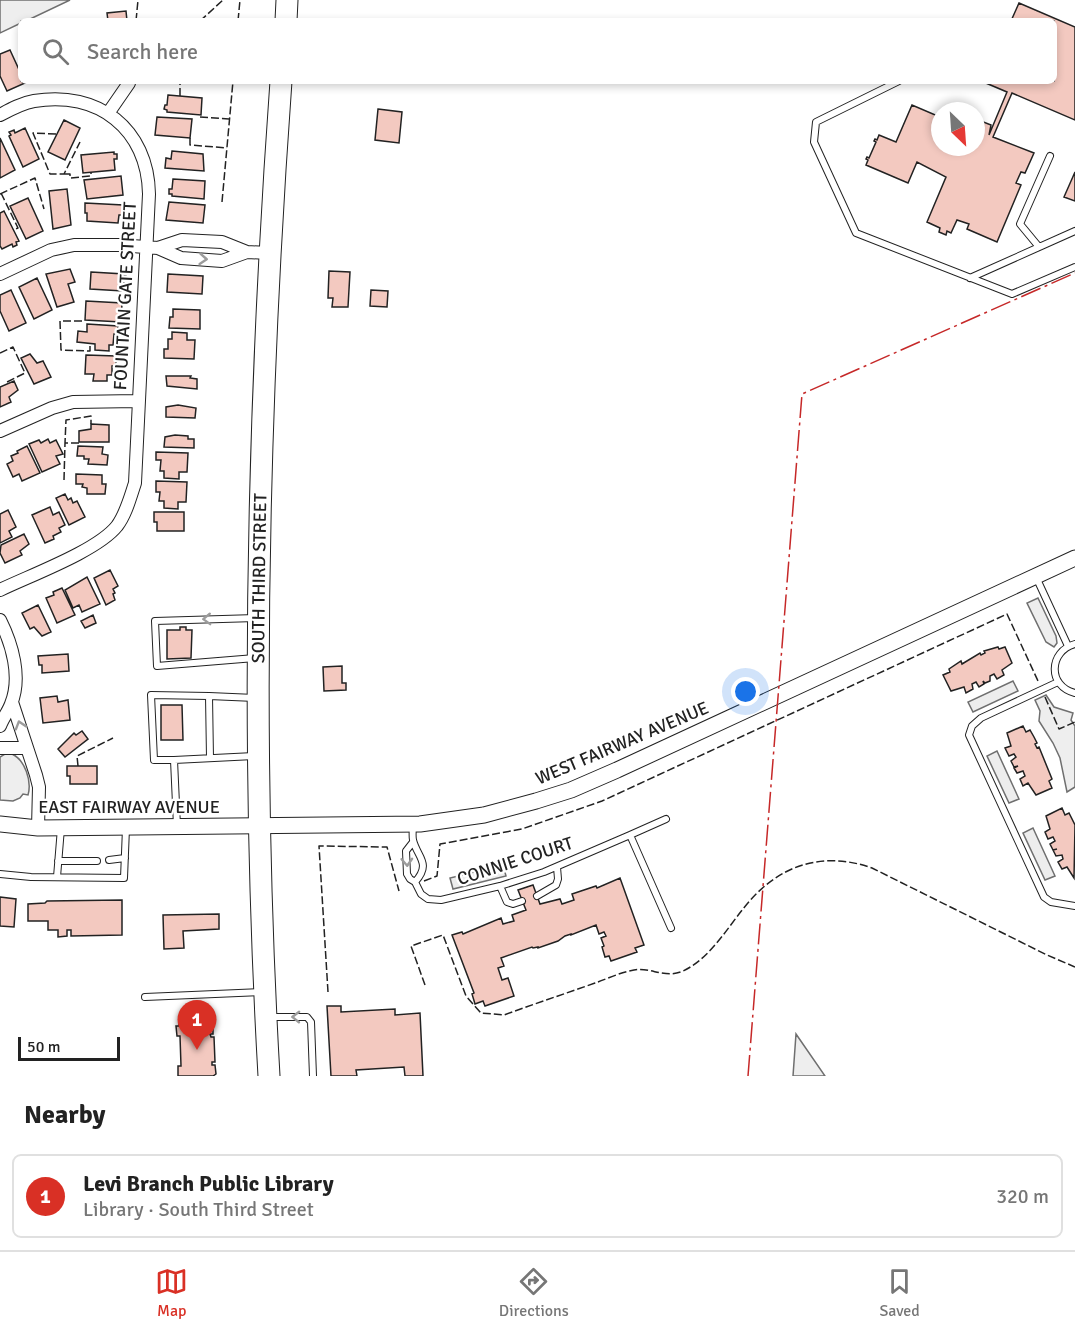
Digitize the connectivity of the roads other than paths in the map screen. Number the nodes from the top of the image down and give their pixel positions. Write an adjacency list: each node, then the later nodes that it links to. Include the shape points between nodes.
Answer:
1 (288, 0): 2 (highway)
2 (286, 18)
3 (129, 84): 6 (street)
4 (282, 84): 13 (highway, SOUTH THIRD STREET)
5 (893, 84): 16 (lane, via 816,122 814,142 856,233)
6 (109, 112): 7 (street, via 74,102 46,100 24,103); 10 (street, FOUNTAIN GATE STREET, via 129,132 147,170)
7 (0, 115)
8 (1050, 156): 11 (lane, via 1020,224)
9 (1075, 231): 11 (lane)
10 (152, 247): 12 (street, via 182,240 222,242); 12 (street, one-way to 12, via 182,258 222,261); 15 (street, via 94,244 60,248); 17 (street, FOUNTAIN GATE STREET)
11 (1039, 247): 16 (lane)
12 (247, 252): 13 (street)
13 (269, 253): 22 (highway, SOUTH THIRD STREET)
14 (1075, 267): 16 (lane, via 1012,294)
15 (0, 274)
16 (970, 278)
17 (137, 402): 18 (street, via 73,402); 21 (street, FOUNTAIN GATE STREET, via 135,483 117,526 94,546)
18 (0, 431)
19 (1075, 558): 20 (street, WEST FAIRWAY AVENUE)
20 (1036, 576): 24 (lane); 39 (street, WEST FAIRWAY AVENUE, via 571,790 484,815)
21 (0, 590)
22 (260, 618): 25 (highway, SOUTH THIRD STREET); 25 (lane, one-way to 25, via 155,621 157,666)
23 (0, 620): 30 (street, via 14,660)
24 (1071, 645): 26 (lane, via 1055,663)
25 (260, 657): 29 (highway, SOUTH THIRD STREET)
26 (1058, 682): 27 (lane); 58 (lane, via 981,718 969,735 1044,897)
27 (1075, 693)
28 (209, 696): 29 (lane); 35 (lane); 36 (lane, via 151,695 154,760)
29 (260, 699): 34 (highway, SOUTH THIRD STREET)
30 (12, 702): 31 (street); 33 (street, one-way to 30)
31 (0, 726)
32 (0, 748): 33 (street)
33 (27, 748): 43 (street, via 39,787)
34 (259, 755): 35 (lane); 41 (highway, SOUTH THIRD STREET)
35 (210, 758): 36 (lane)
36 (174, 760): 40 (lane)
37 (666, 819): 45 (lane, CONNIE COURT)
38 (0, 824): 43 (street, EAST FAIRWAY AVENUE)
39 (413, 824): 41 (street, WEST FAIRWAY AVENUE); 46 (lane)
40 (177, 826): 41 (street, EAST FAIRWAY AVENUE); 42 (street, EAST FAIRWAY AVENUE)
41 (259, 826): 60 (highway, SOUTH THIRD STREET)
42 (126, 827): 44 (street, EAST FAIRWAY AVENUE); 47 (lane)
43 (38, 828): 44 (street, EAST FAIRWAY AVENUE)
44 (61, 828): 49 (lane)
45 (630, 835): 51 (lane, CONNIE COURT); 59 (lane)
46 (414, 842): 54 (lane, via 422,862); 54 (lane, one-way to 54, via 406,851 407,873)
47 (125, 858): 48 (lane); 53 (lane, via 124,878)
48 (109, 860)
49 (58, 861): 50 (lane); 53 (lane)
50 (97, 861)
51 (557, 867): 55 (lane, CONNIE COURT); 56 (lane, via 556,885)
52 (0, 874): 53 (lane)
53 (57, 877)
54 (415, 882): 55 (lane, CONNIE COURT, via 424,896 433,900)
55 (500, 886): 57 (lane, via 507,902)
56 (537, 896)
57 (522, 901)
58 (1075, 906)
59 (671, 928)
60 (265, 992): 61 (lane); 62 (highway, SOUTH THIRD STREET)
61 (145, 997)
62 (266, 1017): 63 (highway, SOUTH THIRD STREET); 64 (lane, one-way to 62, via 311,1022 307,1017)
63 (269, 1076)
64 (314, 1076)

